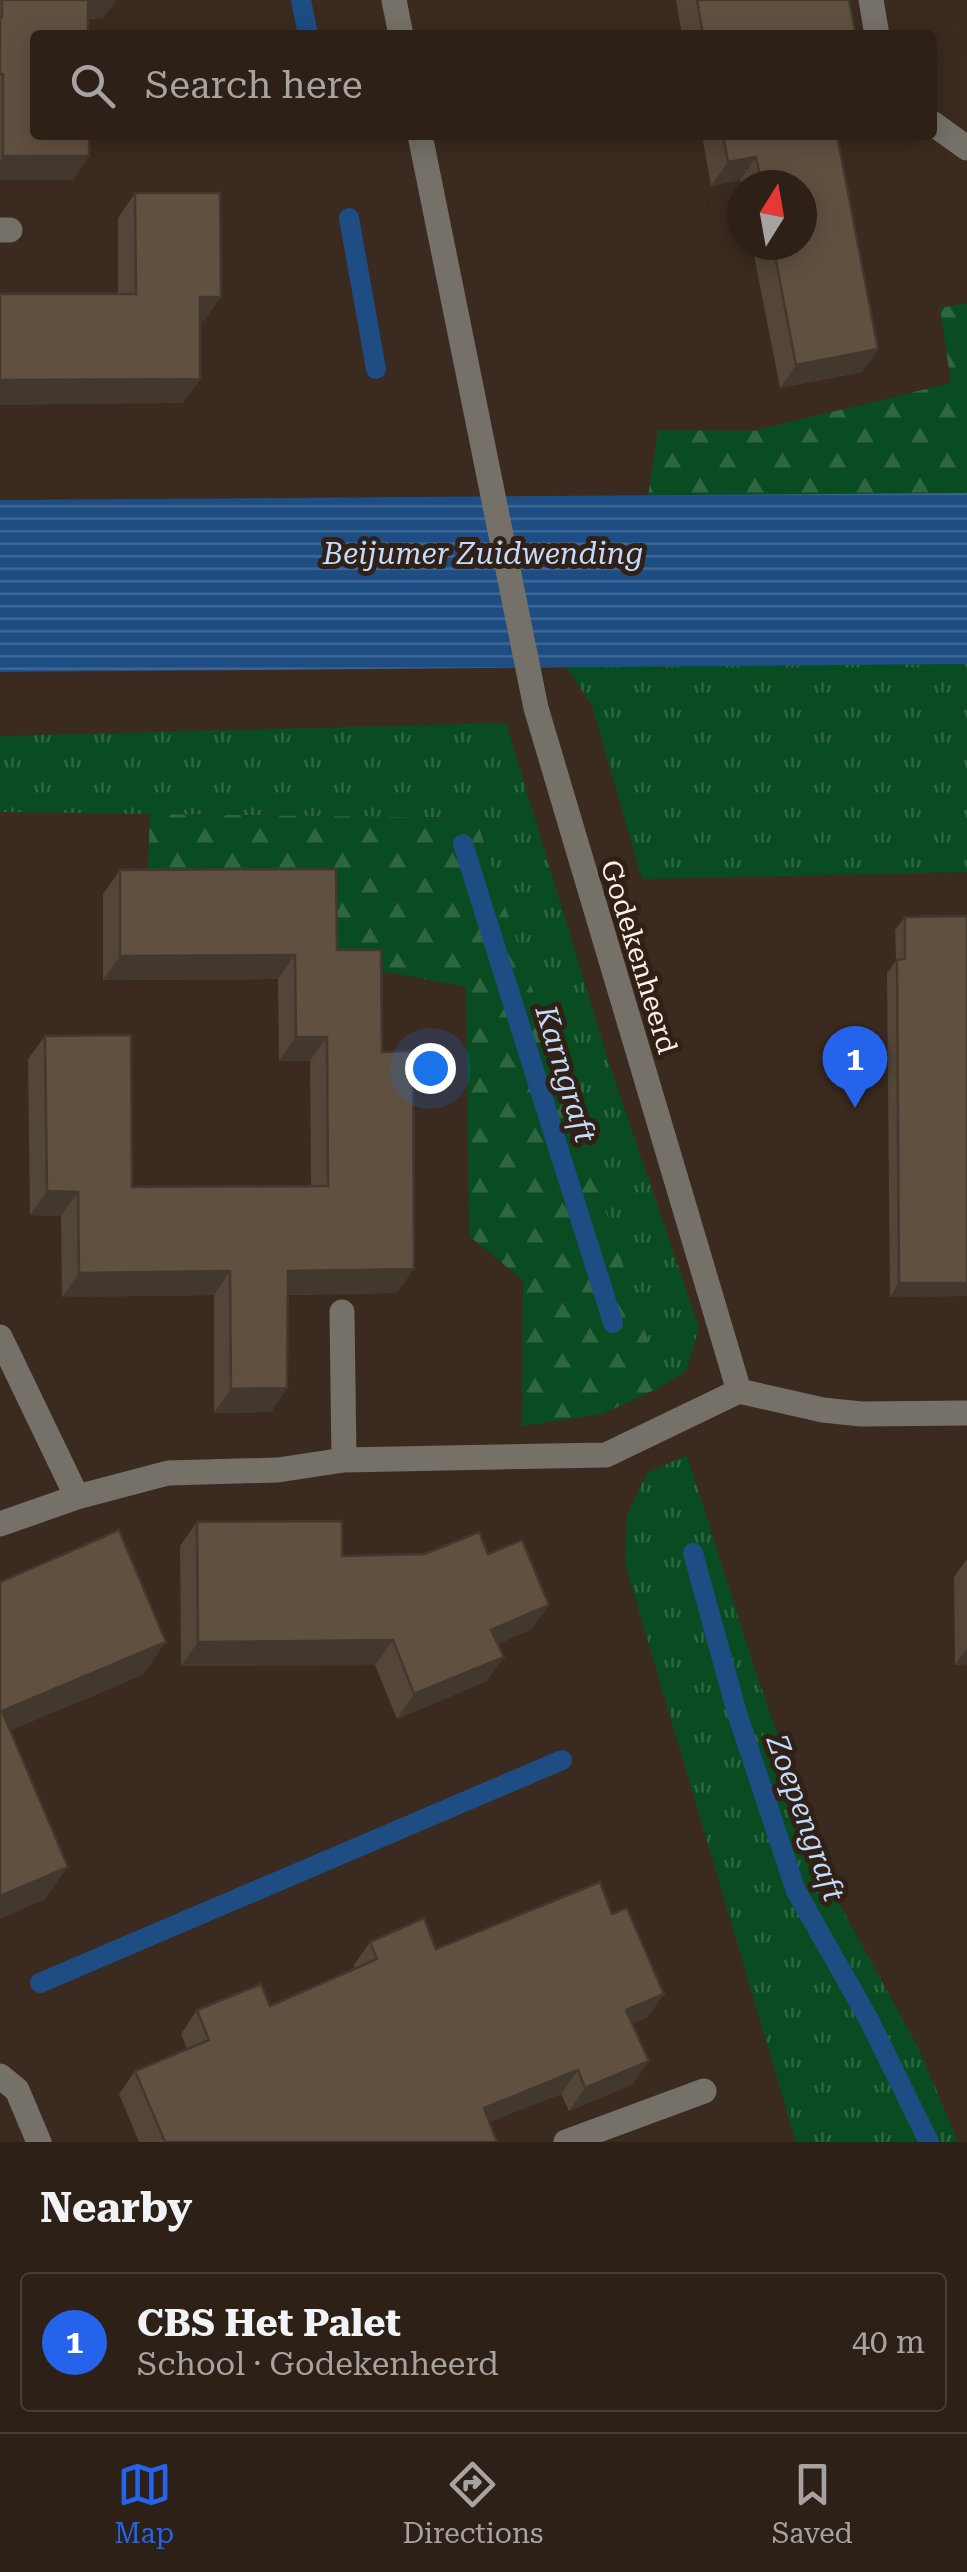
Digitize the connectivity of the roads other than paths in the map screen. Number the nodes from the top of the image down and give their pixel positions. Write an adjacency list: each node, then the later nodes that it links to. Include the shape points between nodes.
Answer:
1 (394, 0): 3 (street)
2 (870, 0): 4 (street)
3 (400, 30)
4 (876, 30)
5 (937, 127): 7 (street)
6 (421, 140): 10 (street, Godekenheerd, via 536,708)
7 (967, 148)
8 (342, 1312): 12 (street)
9 (0, 1337): 13 (street)
10 (739, 1390): 11 (street, via 861,1414); 12 (street, via 606,1455)
11 (967, 1413)
12 (344, 1460): 13 (street, via 278,1470 168,1473)
13 (77, 1497): 14 (street)
14 (0, 1524)
15 (0, 2076): 17 (street, via 17,2090)
16 (704, 2091): 18 (street)
17 (39, 2142)
18 (566, 2142)

